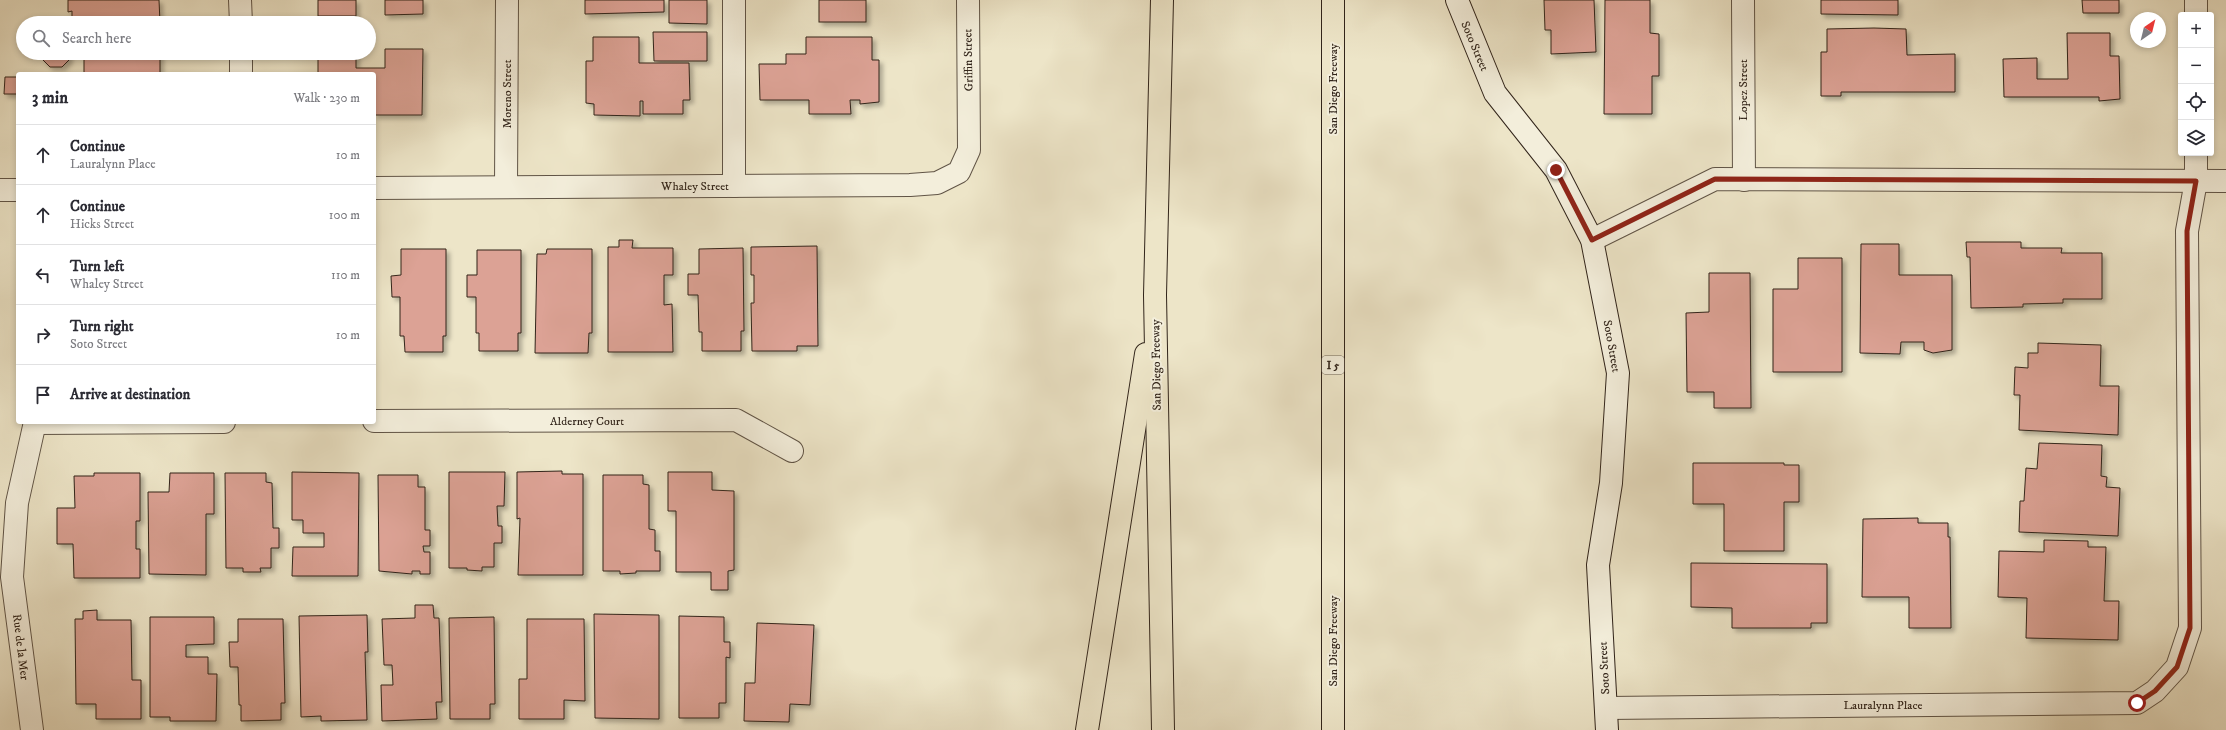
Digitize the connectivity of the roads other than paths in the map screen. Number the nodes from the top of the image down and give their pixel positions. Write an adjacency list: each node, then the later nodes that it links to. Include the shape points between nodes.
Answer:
1 (240, 0): 11 (street)
2 (507, 0): 20 (street, Moreno Street)
3 (734, 0): 19 (street)
4 (968, 0): 14 (street, Griffin Street)
5 (1162, 0): 25 (highway, San Diego Freeway)
6 (1333, 0): 33 (highway, San Diego Freeway / I 5)
7 (1457, 0): 24 (street, Soto Street, via 1496,93 1556,170)
8 (1743, 0): 16 (street, Lopez Street)
9 (2196, 0): 10 (street)
10 (2196, 12)
11 (240, 16)
12 (241, 60): 13 (street)
13 (241, 72)
14 (969, 120): 19 (street, Whaley Street, via 969,150 960,172 937,183)
15 (2196, 156): 17 (street, Lauralynn Place)
16 (1744, 180): 17 (street); 24 (street, via 1715,179)
17 (2196, 181): 18 (street); 29 (street, Lauralynn Place, via 2187,231 2190,628 2177,667 2155,691 2137,703)
18 (2226, 181)
19 (734, 186): 20 (street, Whaley Street)
20 (506, 187): 21 (street, Whaley Street)
21 (376, 188)
22 (0, 190): 23 (street)
23 (16, 190)
24 (1592, 240): 29 (street, Soto Street, via 1618,373 1611,483 1598,565)
25 (1155, 295): 31 (highway); 32 (highway, San Diego Freeway)
26 (376, 421): 28 (street, Alderney Court, via 736,420)
27 (35, 424): 30 (street, Rue de la Mer, via 16,503 12,577)
28 (792, 451)
29 (1607, 708): 34 (street, Soto Street)
30 (32, 730)
31 (1087, 730)
32 (1163, 730)
33 (1333, 730)
34 (1607, 730)

